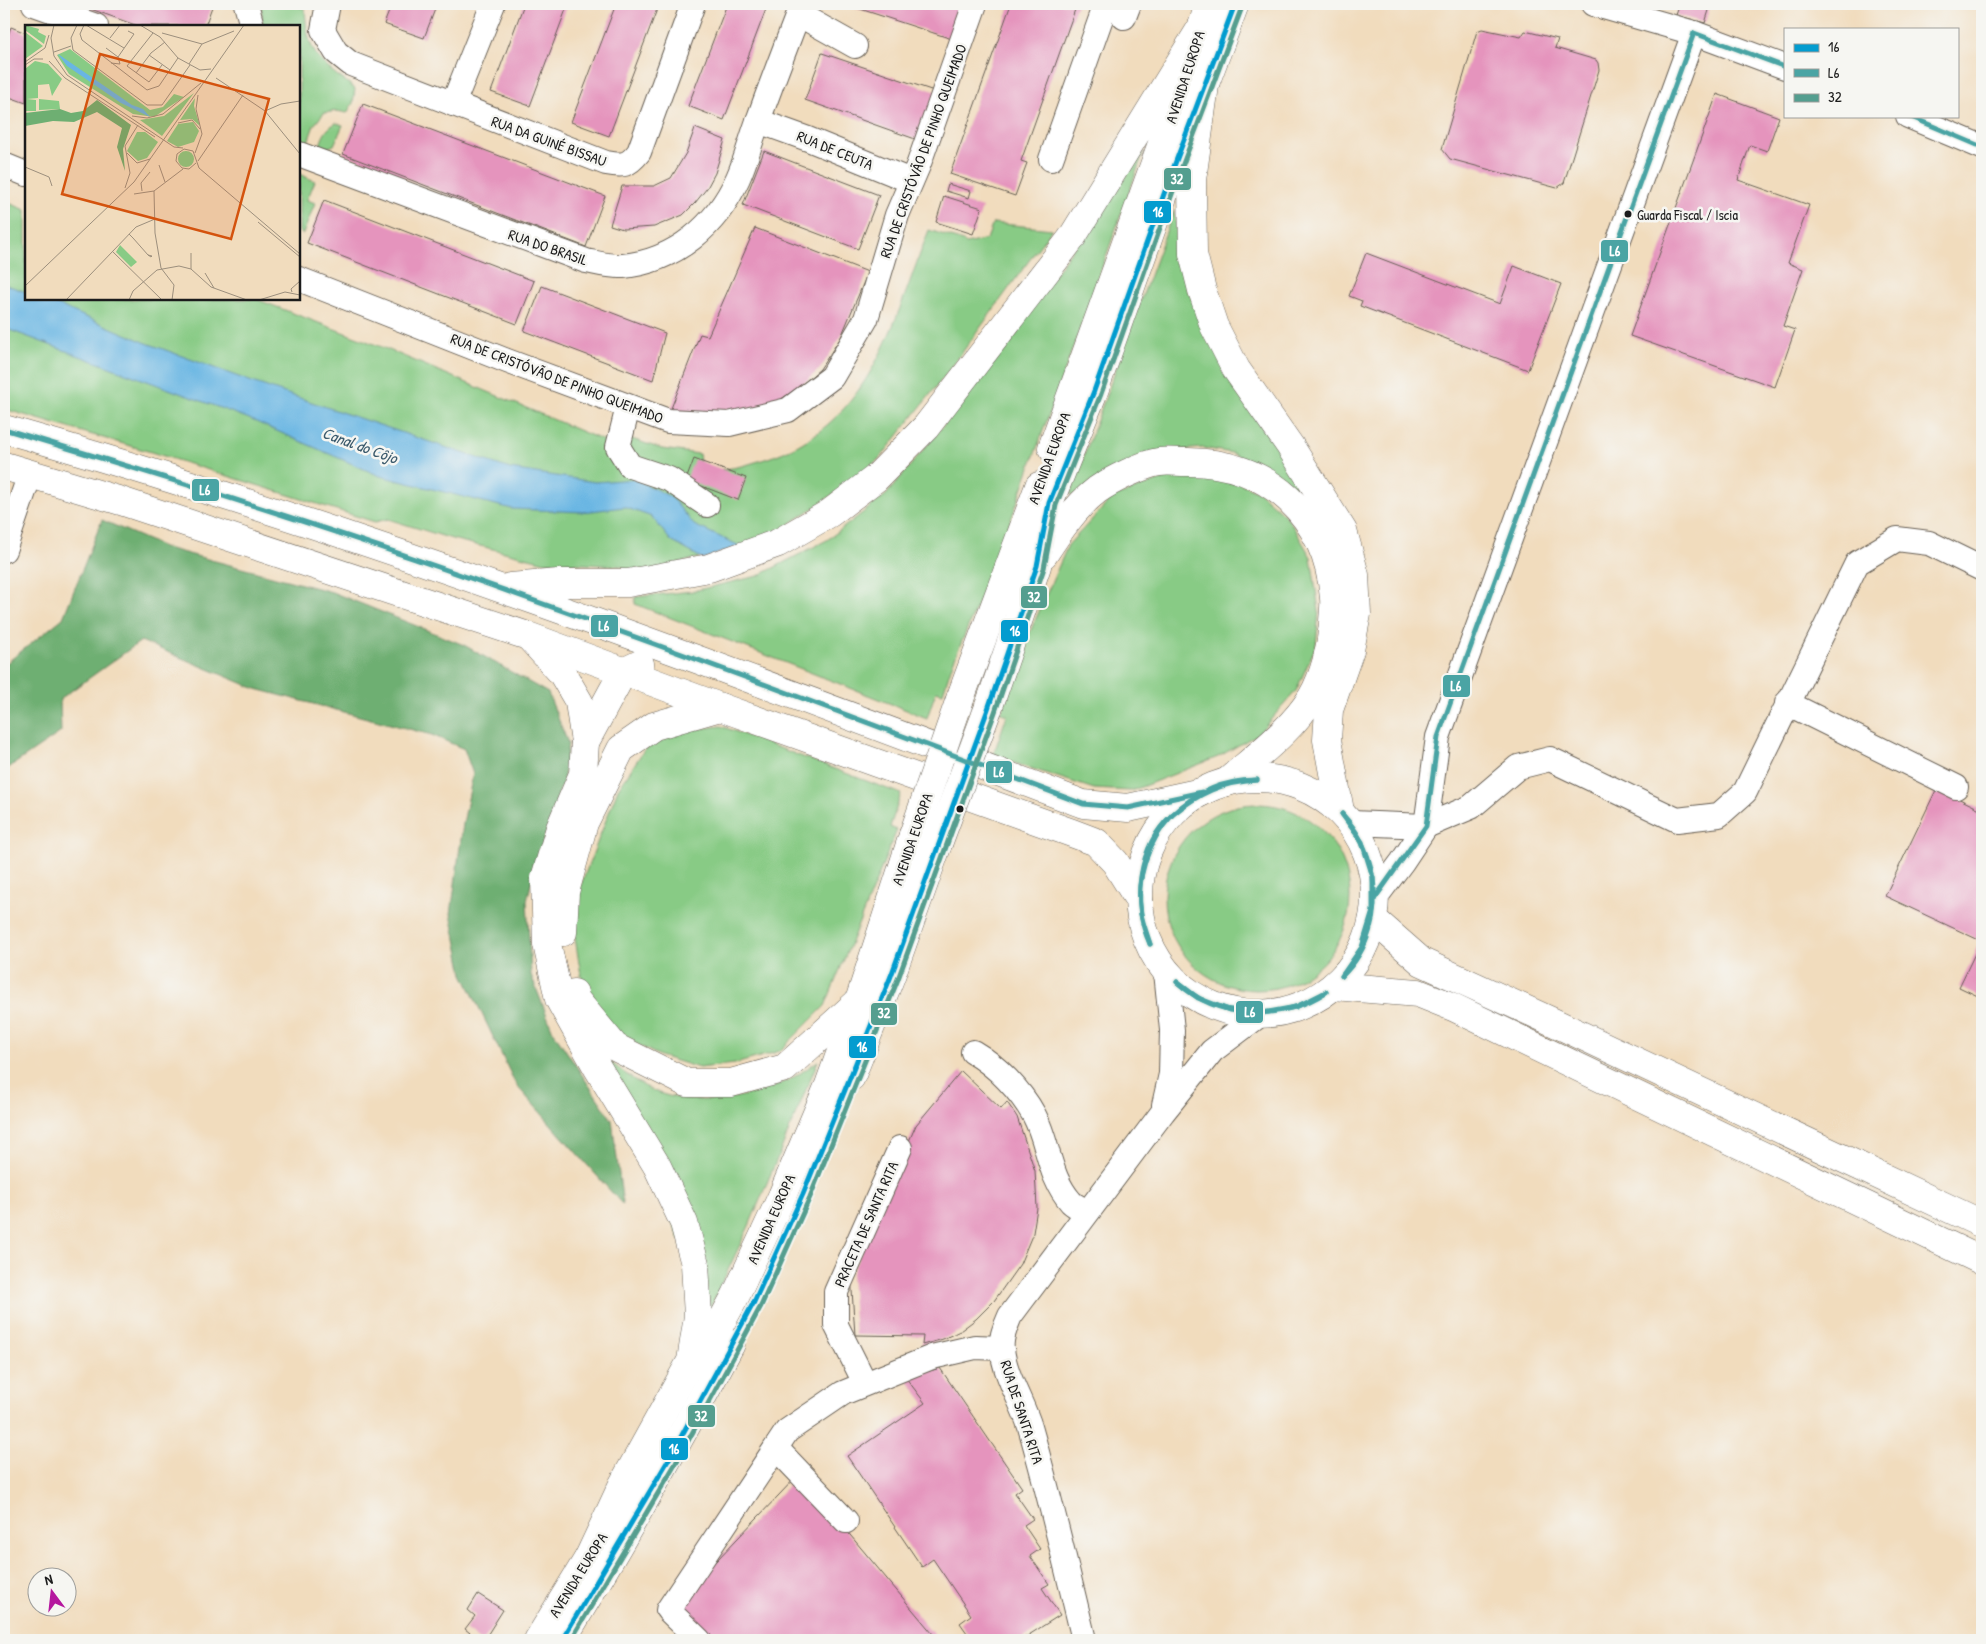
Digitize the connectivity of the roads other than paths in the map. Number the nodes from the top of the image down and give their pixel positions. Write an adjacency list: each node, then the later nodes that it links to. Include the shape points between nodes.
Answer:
1 (34, 4): 12 (street)
2 (246, 4): 13 (street)
3 (328, 4): 18 (street, RUA DA GUINÉ BISSAU, via 323,30 336,52 351,64)
4 (493, 4): 18 (street)
5 (693, 4): 18 (street, RUA DA GUINÉ BISSAU, via 639,152 622,166 606,163)
6 (975, 4): 26 (street, RUA DE CRISTÓVÃO DE PINHO QUEIMADO)
7 (1236, 4): 17 (main road, AVENIDA EUROPA)
8 (1592, 4): 14 (street)
9 (1120, 8): 23 (street)
10 (800, 9): 15 (street); 20 (street, RUA DO BRASIL)
11 (1205, 16): 36 (main road, via 1071,239 926,427 876,478 830,513 778,543 709,568 628,583 559,583); 51 (main road, AVENIDA EUROPA, bridge, via 1187,74 960,699)
12 (93, 25)
13 (252, 25)
14 (1694, 33): 16 (street); 46 (street, via 1438,737)
15 (855, 46)
16 (1784, 66)
17 (1205, 84): 34 (main road, AVENIDA EUROPA, via 1094,391 1049,503); 45 (main road, via 1192,180 1193,254 1202,290 1214,326 1236,369 1290,446 1342,531 1355,575 1357,614 1350,650 1329,710 1327,740)
18 (453, 104)
19 (1913, 118): 21 (street)
20 (758, 121): 22 (street, RUA DO BRASIL, via 738,179 710,222 670,252 648,261 621,266 586,261 551,250); 26 (street, RUA DE CEUTA)
21 (1982, 146)
22 (300, 154)
23 (1051, 159)
24 (4, 165): 25 (street)
25 (25, 174)
26 (911, 181): 28 (street, RUA DE CRISTÓVÃO DE PINHO QUEIMADO, via 897,215 866,319 832,377 788,410 729,424 668,421)
27 (300, 279): 28 (street, RUA DE CRISTÓVÃO DE PINHO QUEIMADO)
28 (628, 407): 32 (street, via 618,446 630,466 669,479)
29 (4, 429): 36 (main road, via 139,467)
30 (4, 466): 31 (main road)
31 (30, 474): 33 (street); 37 (main road)
32 (707, 505)
33 (4, 550)
34 (1036, 566): 43 (main road, via 1066,521 1097,490 1158,462 1206,462 1244,470 1278,489 1306,518 1326,556 1334,598 1332,638 1324,668 1312,696 1294,720); 65 (main road, AVENIDA EUROPA, bridge, via 891,976 803,1194 754,1302 616,1553)
35 (1982, 569): 40 (street, via 1929,543 1897,540 1857,563)
36 (501, 588): 38 (main road)
37 (528, 636): 39 (main road); 42 (main road, via 562,673 579,702)
38 (706, 664): 39 (main road, via 646,661); 43 (main road, via 1083,804 1128,808)
39 (623, 672): 41 (main road); 42 (main road)
40 (1787, 703): 44 (street); 46 (street, via 1745,792 1719,815 1677,820 1550,759 1518,767 1470,807)
41 (720, 707): 47 (main road, via 1096,842 1115,862); 51 (main road, via 654,726 621,749 608,774 584,823 565,892 562,952 576,1000 615,1047 687,1083 731,1083 785,1068)
42 (585, 742): 63 (main road, via 583,774 560,828 545,878 547,944 560,999 597,1068 657,1166 684,1224 695,1264 698,1316 691,1362 623,1484)
43 (1214, 787): 45 (main road, via 1253,778 1279,780 1305,788 1328,801); 47 (main road, via 1180,806 1162,826 1149,848 1141,873)
44 (1956, 787)
45 (1345, 818): 46 (street); 48 (main road, via 1363,843 1372,870)
46 (1426, 826): 48 (street)
47 (1138, 900): 49 (main road, via 1142,926 1152,951)
48 (1374, 908): 50 (main road, via 1365,944 1352,966); 57 (main road, via 1422,962)
49 (1166, 972): 52 (main road, via 1186,991 1209,1004 1234,1012); 54 (street, RUA DE SANTA RITA, via 1172,1030 1172,1074)
50 (1334, 986): 52 (main road, via 1312,1001 1287,1010); 58 (main road, via 1418,993 1453,1007)
51 (859, 1001): 63 (main road, AVENIDA EUROPA, via 829,1085 736,1295 635,1483)
52 (1261, 1014): 54 (street, RUA DE SANTA RITA, via 1212,1051)
53 (973, 1052): 56 (street, via 987,1060 1011,1083 1034,1115 1053,1173 1072,1202)
54 (1162, 1112): 56 (street, RUA DE SANTA RITA)
55 (900, 1148): 60 (street, PRACETA DE SANTA RITA, via 836,1292 836,1325)
56 (1087, 1212): 59 (street, RUA DE SANTA RITA, via 1010,1316 1003,1333)
57 (1982, 1224)
58 (1982, 1261)
59 (1002, 1348): 60 (street, via 975,1348 932,1357); 67 (street, RUA DE SANTA RITA, via 1029,1424)
60 (865, 1383): 61 (street, via 843,1393)
61 (782, 1439): 62 (street); 66 (street, via 668,1610)
62 (846, 1520)
63 (588, 1559): 64 (main road, AVENIDA EUROPA)
64 (538, 1640)
65 (562, 1640)
66 (699, 1640)
67 (1084, 1640)

